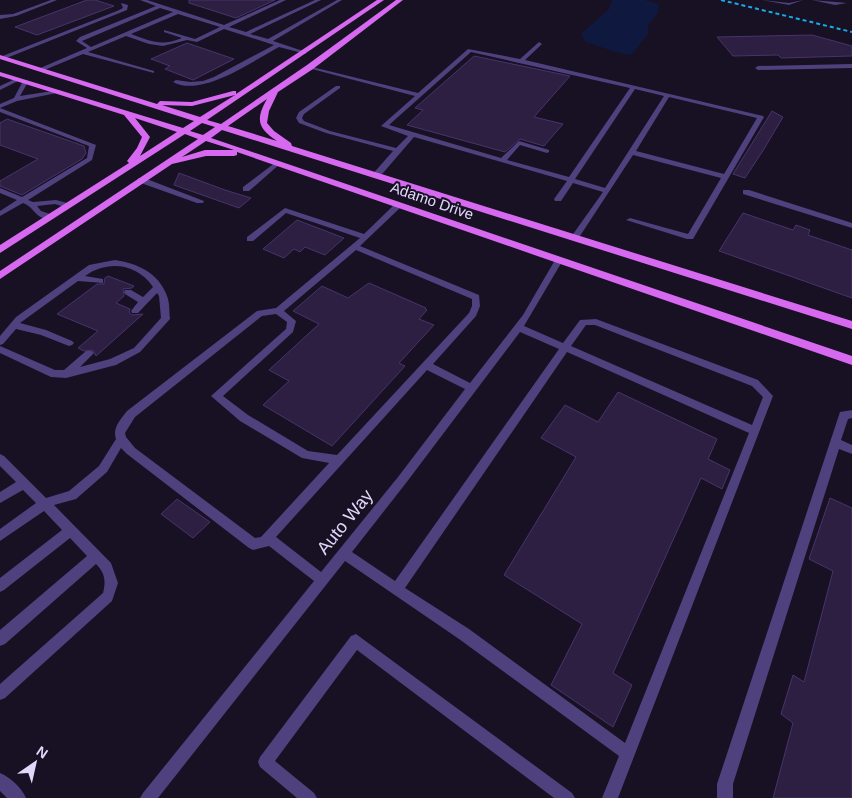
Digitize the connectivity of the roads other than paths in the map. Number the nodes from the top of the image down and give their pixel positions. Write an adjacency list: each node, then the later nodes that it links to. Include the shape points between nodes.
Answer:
1 (55, 0): 18 (lane)
2 (142, 0): 15 (lane)
3 (164, 0): 15 (lane)
4 (284, 0): 19 (lane)
5 (319, 0): 22 (lane)
6 (340, 0): 24 (lane)
7 (381, 0): 29 (main road)
8 (400, 0): 33 (main road)
9 (764, 0): 10 (lane, via 789,4)
10 (801, 0)
11 (814, 0): 13 (lane)
12 (838, 0): 13 (lane)
13 (845, 3): 16 (lane)
14 (123, 4): 30 (lane, via 125,9)
15 (157, 5): 17 (lane); 27 (lane, via 79,41)
16 (852, 7)
17 (178, 12): 19 (lane); 21 (lane)
18 (0, 17)
19 (224, 27): 22 (lane); 23 (lane, via 196,40)
20 (166, 31): 23 (lane)
21 (127, 34): 23 (lane, via 162,46); 27 (lane)
22 (246, 34): 24 (lane)
23 (187, 38)
24 (269, 42): 25 (lane)
25 (278, 44): 29 (lane); 39 (lane, via 211,82 188,85)
26 (539, 44): 31 (lane)
27 (92, 48): 28 (lane)
28 (83, 52): 35 (lane); 36 (lane)
29 (304, 53): 40 (main road)
30 (1, 58): 35 (main road, Adamo Drive)
31 (521, 61): 43 (lane); 46 (lane, via 470,50)
32 (852, 66): 34 (lane)
33 (310, 67): 44 (main road); 46 (lane)
34 (758, 68)
35 (40, 70): 49 (main road, Adamo Drive)
36 (152, 72)
37 (0, 74): 38 (main road, Adamo Drive)
38 (21, 81): 42 (lane); 45 (main road, Adamo Drive); 48 (lane)
39 (176, 82)
40 (256, 84): 49 (main road, via 221,98 192,104); 53 (main road)
41 (338, 87): 58 (lane, via 301,113 301,122)
42 (0, 88)
43 (633, 88): 47 (lane); 70 (lane)
44 (277, 89): 54 (main road); 60 (main road, via 264,110 263,123 271,133)
45 (59, 92): 48 (lane); 52 (main road, Adamo Drive)
46 (419, 95): 56 (lane, via 384,126)
47 (667, 96): 61 (lane); 68 (lane, via 761,117)
48 (16, 99): 50 (lane)
49 (136, 101): 53 (main road, Adamo Drive)
50 (0, 106)
51 (0, 110): 76 (lane, via 93,145 90,159)
52 (128, 115): 55 (main road, Adamo Drive); 66 (main road, via 146,140)
53 (199, 120): 54 (main road, Adamo Drive); 55 (main road)
54 (219, 127): 57 (main road); 60 (main road, Adamo Drive)
55 (183, 131): 57 (main road, Adamo Drive); 66 (main road)
56 (413, 135): 58 (lane); 63 (lane)
57 (203, 138): 62 (main road, Adamo Drive); 65 (main road)
58 (396, 150): 67 (lane, via 389,163)
59 (547, 151): 63 (lane, via 518,143)
60 (298, 152): 67 (main road, Adamo Drive)
61 (632, 152): 68 (lane); 73 (lane)
62 (248, 154): 64 (main road, Adamo Drive); 65 (main road, via 205,153)
63 (503, 160): 70 (lane)
64 (278, 163): 72 (lane); 80 (main road, Adamo Drive)
65 (156, 170): 69 (main road)
66 (122, 171): 79 (main road)
67 (375, 176): 86 (main road, Adamo Drive)
68 (726, 177): 83 (lane, via 690,237)
69 (141, 180): 77 (lane); 91 (main road)
70 (570, 180): 73 (lane); 75 (lane)
71 (0, 190): 76 (lane)
72 (246, 190)
73 (607, 191): 86 (lane)
74 (746, 192): 84 (lane)
75 (558, 199)
76 (23, 200): 78 (lane); 81 (lane)
77 (200, 201)
78 (32, 204): 79 (lane, via 56,202); 82 (lane, via 38,213)
79 (68, 206): 82 (main road)
80 (398, 206): 85 (lane); 90 (main road, Adamo Drive)
81 (0, 214)
82 (50, 217): 89 (main road)
83 (630, 220)
84 (852, 226)
85 (366, 237): 87 (lane, via 285,210); 88 (lane)
86 (575, 237): 100 (main road, Adamo Drive)
87 (250, 239)
88 (355, 247): 98 (lane); 108 (lane, via 476,297 473,314)
89 (0, 250)
90 (559, 260): 101 (lane, Auto Way); 107 (main road, Adamo Drive)
91 (0, 276)
92 (76, 278): 93 (lane); 94 (lane, via 92,267 115,263 130,265 151,277); 99 (lane)
93 (100, 282)
94 (158, 287): 96 (lane); 109 (lane, via 163,296 166,318 138,350 113,362)
95 (128, 292): 96 (lane)
96 (144, 302): 97 (lane)
97 (136, 311)
98 (278, 311): 113 (lane, via 260,313 130,414 120,427); 117 (lane, via 292,321 290,330 216,396 244,418 306,455)
99 (14, 325): 102 (lane); 103 (lane)
100 (852, 325)
101 (518, 327): 104 (lane); 110 (lane, Auto Way)
102 (0, 342)
103 (69, 343)
104 (565, 347): 112 (lane); 112 (lane, via 583,322 596,322 755,383 768,396); 128 (lane)
105 (0, 349): 109 (lane, via 54,374)
106 (89, 353): 109 (lane)
107 (852, 361)
108 (426, 364): 110 (lane); 117 (lane)
109 (66, 374)
110 (472, 388): 124 (lane, Auto Way)
111 (852, 414): 114 (lane, via 844,415)
112 (755, 431): 131 (lane)
113 (120, 441): 120 (lane, via 103,469 72,495); 123 (lane, via 253,544)
114 (835, 442): 115 (lane); 138 (lane, via 725,784)
115 (852, 450)
116 (0, 459): 118 (lane)
117 (340, 460): 123 (lane)
118 (24, 483): 119 (lane); 120 (lane)
119 (0, 498)
120 (44, 504): 121 (lane); 122 (lane)
121 (71, 530): 125 (lane); 127 (lane)
122 (0, 536)
123 (268, 538): 126 (lane)
124 (343, 553): 126 (lane, Auto Way); 128 (lane)
125 (96, 556): 129 (lane); 130 (lane, via 107,567 112,583 108,597)
126 (322, 580): 134 (lane, Auto Way)
127 (0, 586)
128 (397, 589): 131 (lane)
129 (0, 639)
130 (0, 693)
131 (628, 754): 137 (lane)
132 (0, 780): 133 (lane)
133 (18, 798)
134 (148, 798)
135 (308, 798): 136 (lane, via 265,762 356,641)
136 (567, 798)
137 (610, 798)
138 (725, 798)

